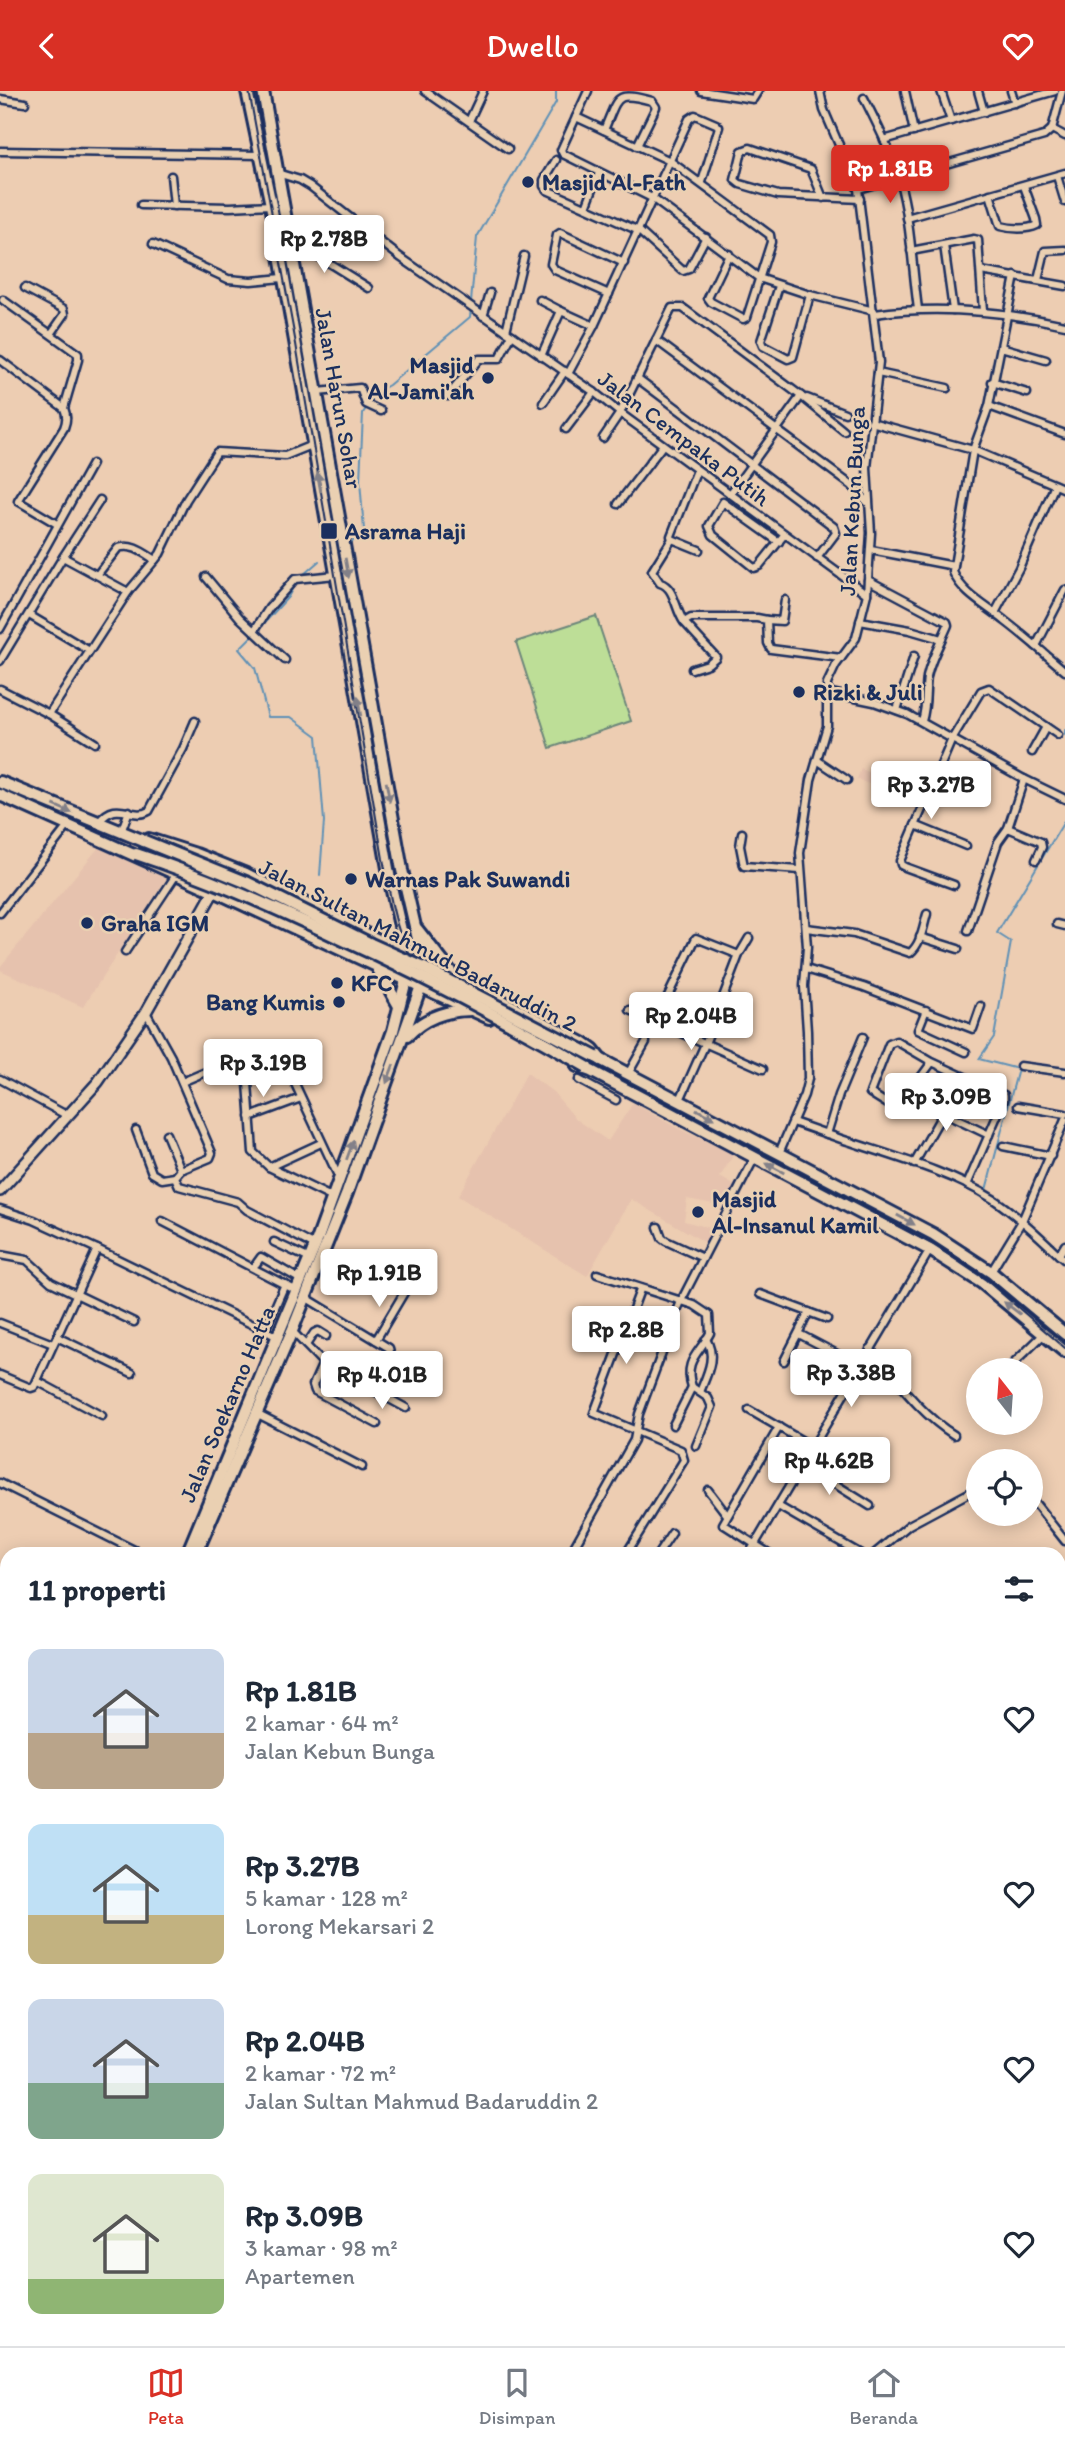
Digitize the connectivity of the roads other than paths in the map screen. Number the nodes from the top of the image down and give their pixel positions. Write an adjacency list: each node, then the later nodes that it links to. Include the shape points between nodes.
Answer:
1 (247, 91): 30 (highway, Jalan Harun Sohar)
2 (263, 91): 33 (highway, Jalan Harun Sohar)
3 (425, 91): 20 (street)
4 (483, 91): 20 (street)
5 (588, 91): 19 (street)
6 (701, 91): 7 (street, via 753,99)
7 (758, 91)
8 (820, 91): 40 (street, Jalan Kebun Bunga)
9 (905, 91): 24 (street)
10 (941, 91): 21 (street)
11 (978, 91): 18 (street)
12 (1011, 91): 17 (street)
13 (1060, 93): 17 (street); 22 (street)
14 (864, 98): 26 (street)
15 (0, 99): 16 (street)
16 (25, 103)
17 (1014, 103): 18 (street)
18 (984, 111): 21 (street)
19 (576, 117): 23 (street); 34 (street, via 562,152)
20 (468, 121): 28 (street)
21 (951, 121): 24 (street)
22 (1052, 129): 25 (street); 37 (street, via 1039,138)
23 (604, 130): 27 (street); 27 (street, via 624,95 652,101 656,107)
24 (914, 131): 26 (street)
25 (1065, 136)
26 (884, 140): 37 (street)
27 (637, 146): 32 (street)
28 (508, 149)
29 (0, 151): 30 (street)
30 (261, 155): 47 (highway, Jalan Harun Sohar)
31 (556, 160): 49 (street, via 544,185)
32 (670, 161): 38 (street); 38 (street, via 691,117 716,124 719,127); 42 (street)
33 (277, 173): 53 (highway, Jalan Harun Sohar); 80 (street, Jalan Cempaka Putih, via 310,185)
34 (599, 173): 42 (street); 49 (street)
35 (1061, 175): 39 (street); 45 (street)
36 (172, 176): 48 (street)
37 (899, 179): 40 (street); 50 (street)
38 (702, 182): 64 (street, via 770,236)
39 (1024, 186): 41 (street); 41 (street, via 1034,227 1000,226)
40 (858, 189): 44 (street, Jalan Kebun Bunga)
41 (990, 194): 50 (street)
42 (653, 198): 51 (street); 52 (street)
43 (823, 198): 43 (street, via 811,169 750,148 742,151 736,180 740,184 778,195); 44 (street)
44 (860, 199): 79 (street, Jalan Kebun Bunga)
45 (1065, 202)
46 (141, 205): 48 (street)
47 (271, 205): 48 (street); 63 (highway, Jalan Harun Sohar)
48 (174, 206)
49 (586, 207): 51 (street)
50 (907, 218): 57 (street)
51 (639, 232): 52 (street, via 683,271 689,269); 60 (street)
52 (706, 237): 58 (street)
53 (291, 243): 69 (street); 97 (highway, Jalan Harun Sohar)
54 (153, 244): 63 (street, via 228,279)
55 (944, 245): 57 (street); 61 (street, via 977,239); 76 (street)
56 (1065, 250): 65 (street, via 1045,251)
57 (911, 251): 75 (street)
58 (729, 254): 64 (street); 64 (street, via 708,298 711,302 743,319)
59 (524, 256): 84 (street)
60 (624, 263): 71 (street); 71 (street, via 556,235 551,264 555,270)
61 (981, 271): 62 (street); 78 (street)
62 (1015, 276): 65 (street); 81 (street)
63 (282, 278): 113 (highway, Jalan Harun Sohar)
64 (759, 278): 66 (street)
65 (1038, 280): 67 (street)
66 (779, 286): 72 (street); 72 (street, via 761,341 788,359 793,357)
67 (1065, 286)
68 (25, 288): 85 (street, via 64,309)
69 (369, 288)
70 (490, 293): 80 (street)
71 (609, 294): 83 (street)
72 (810, 295): 79 (street)
73 (3, 300): 85 (street)
74 (540, 300): 77 (street)
75 (918, 309): 76 (street); 79 (street)
76 (953, 310): 78 (street)
77 (561, 311): 83 (street); 88 (street)
78 (983, 311): 81 (street)
79 (874, 312): 92 (street, Jalan Kebun Bunga)
80 (481, 314): 84 (street, Jalan Cempaka Putih)
81 (1009, 314): 82 (street); 87 (street)
82 (1065, 325)
83 (594, 326): 91 (street)
84 (509, 333): 88 (street, Jalan Cempaka Putih); 100 (street, via 499,359 479,359)
85 (51, 334): 103 (street, via 78,355)
86 (656, 340): 93 (street); 99 (street, via 672,308 683,308); 108 (street)
87 (1001, 347): 90 (street); 94 (street)
88 (541, 356): 91 (street, Jalan Cempaka Putih)
89 (0, 360): 103 (street)
90 (1046, 360)
91 (567, 372): 96 (street, Jalan Cempaka Putih); 101 (street)
92 (878, 373): 95 (street); 107 (street, Jalan Kebun Bunga)
93 (637, 378): 105 (street); 117 (street)
94 (992, 382): 98 (street); 102 (street)
95 (947, 388)
96 (594, 391): 105 (street, Jalan Cempaka Putih); 109 (street)
97 (317, 392): 104 (street, via 360,388 368,406); 149 (highway, Jalan Harun Sohar, one-way to 149)
98 (1027, 393)
99 (802, 396): 106 (street); 108 (street); 110 (street)
100 (448, 397)
101 (543, 403)
102 (989, 406): 111 (street); 115 (street)
103 (64, 408): 127 (street, via 64,428 18,501)
104 (381, 411)
105 (620, 413): 112 (street); 114 (street, Jalan Cempaka Putih)
106 (845, 413)
107 (871, 422): 115 (street); 122 (street, Jalan Kebun Bunga)
108 (776, 428): 117 (street); 120 (street)
109 (566, 429)
110 (844, 431)
111 (1065, 435)
112 (603, 438)
113 (312, 445): 135 (street, via 285,456 217,452); 138 (highway, Jalan Harun Sohar, one-way to 113)
114 (663, 445): 118 (street, Jalan Cempaka Putih); 126 (street)
115 (973, 450): 119 (street); 136 (street)
116 (92, 464): 127 (street)
117 (750, 465): 123 (street); 134 (street, via 834,527 836,533)
118 (697, 470): 123 (street, Jalan Cempaka Putih); 129 (street)
119 (1055, 485): 121 (street); 146 (street)
120 (855, 489): 122 (street); 125 (street)
121 (1065, 489)
122 (867, 492): 125 (street, Jalan Kebun Bunga)
123 (730, 494): 128 (street, Jalan Cempaka Putih)
124 (100, 501): 133 (street)
125 (868, 503): 131 (street, Jalan Kebun Bunga)
126 (618, 504)
127 (57, 524): 153 (street)
128 (784, 535): 130 (street); 134 (street, Jalan Cempaka Putih)
129 (672, 537): 132 (street); 151 (street, via 652,571 670,589)
130 (779, 542): 130 (street, via 723,502 709,526 713,535 754,568)
131 (871, 549): 136 (street); 140 (street, Jalan Kebun Bunga)
132 (699, 550)
133 (63, 557): 137 (street); 147 (street)
134 (817, 558): 143 (street, Jalan Cempaka Putih)
135 (155, 560): 137 (street, via 123,546); 142 (street)
136 (954, 566): 146 (street, via 959,583)
137 (97, 575): 142 (street)
138 (336, 575): 152 (highway, Jalan Harun Sohar); 154 (street, via 299,578 269,608)
139 (206, 577): 154 (street)
140 (868, 580): 143 (street, Jalan Kebun Bunga); 155 (street, via 947,622)
141 (1065, 590): 145 (street)
142 (128, 592): 157 (street)
143 (867, 594): 150 (street, Jalan Kebun Bunga)
144 (785, 600): 148 (street, via 782,621)
145 (1062, 608): 156 (street)
146 (995, 613): 156 (street)
147 (29, 615): 157 (street); 161 (street)
148 (767, 620): 151 (street, via 691,618); 159 (street, via 771,649)
149 (356, 621): 152 (highway); 201 (highway, Jalan Harun Sohar, one-way to 201)
150 (860, 621): 155 (street); 159 (street, Jalan Kebun Bunga, via 856,638)
151 (684, 622): 162 (street, via 716,657)
152 (344, 623): 200 (highway, Jalan Harun Sohar, one-way to 152)
153 (0, 629)
154 (255, 632): 160 (street)
155 (941, 639): 169 (street, via 929,669)
156 (1036, 646): 163 (street)
157 (88, 650): 167 (street)
158 (914, 656): 166 (street)
159 (841, 658): 165 (street, Jalan Kebun Bunga)
160 (285, 660)
161 (0, 661)
162 (692, 669)
163 (1065, 671)
164 (0, 689): 167 (street)
165 (826, 692): 166 (street); 175 (street, Jalan Kebun Bunga, via 827,726)
166 (897, 710): 169 (street)
167 (49, 714): 173 (street)
168 (195, 721): 183 (street, via 149,811)
169 (922, 721): 172 (street)
170 (1046, 727): 171 (street); 172 (street, via 989,688 981,691); 174 (street)
171 (1058, 735)
172 (952, 739): 176 (street); 179 (street)
173 (95, 743)
174 (1032, 752)
175 (817, 760): 177 (street); 194 (street, Jalan Kebun Bunga)
176 (1024, 779): 181 (street); 187 (street)
177 (847, 780)
178 (0, 782): 184 (highway, one-way to 184)
179 (934, 782): 182 (street); 185 (street)
180 (0, 795): 186 (highway)
181 (1065, 799)
182 (976, 801)
183 (129, 811): 184 (street, via 108,813); 188 (street)
184 (98, 824): 188 (highway)
185 (915, 825): 191 (street); 196 (street, via 901,865)
186 (68, 826): 192 (highway); 198 (street)
187 (1008, 828): 193 (street, via 1041,842); 203 (street, via 998,842)
188 (121, 832): 190 (highway)
189 (742, 833): 194 (street, via 744,866)
190 (143, 840): 204 (highway, via 159,841 230,867); 230 (highway, Jalan Sultan Mahmud Badaruddin 2, bridge, via 248,883)
191 (966, 846)
192 (134, 854): 195 (highway); 235 (highway, Jalan Sultan Mahmud Badaruddin 2, bridge, via 240,892 369,952 546,1042)
193 (1036, 860)
194 (800, 870): 202 (street, Jalan Kebun Bunga)
195 (176, 875): 197 (highway); 208 (street)
196 (954, 885)
197 (214, 891): 210 (highway); 224 (street)
198 (0, 913)
199 (927, 915): 205 (street)
200 (397, 918): 204 (highway, via 389,932); 209 (highway, Jalan Harun Sohar)
201 (413, 924): 212 (highway, Jalan Harun Sohar); 215 (highway)
202 (806, 928): 205 (street, via 854,934 910,953); 214 (street, Jalan Kebun Bunga)
203 (968, 931)
204 (369, 935): 209 (highway); 210 (highway)
205 (920, 937): 207 (street)
206 (749, 938): 211 (street)
207 (958, 949)
208 (125, 952)
209 (406, 952): 212 (highway); 216 (highway, Jalan Soekarno Hatta)
210 (355, 955): 213 (highway)
211 (739, 955): 225 (street, via 696,938); 228 (street)
212 (418, 962): 215 (highway); 216 (highway); 217 (highway, Jalan Soekarno Hatta)
213 (375, 965): 216 (highway); 219 (highway)
214 (806, 969): 223 (street); 250 (street, Jalan Kebun Bunga, via 808,1079)
215 (453, 974): 218 (highway, via 442,981); 230 (highway, via 583,1043)
216 (406, 979): 217 (highway); 219 (highway, Jalan Soekarno Hatta)
217 (421, 986): 218 (highway); 227 (highway, Jalan Soekarno Hatta)
218 (441, 996): 221 (highway)
219 (399, 1006): 265 (highway, Jalan Soekarno Hatta, one-way to 219)
220 (981, 1006): 223 (street, via 974,1029)
221 (473, 1010): 227 (highway, via 435,1016); 235 (highway)
222 (630, 1010): 225 (street)
223 (926, 1010): 229 (street, via 918,1030)
224 (146, 1012): 240 (street); 247 (street)
225 (656, 1022): 228 (street); 237 (street)
226 (863, 1037): 253 (street)
227 (403, 1039): 287 (highway, Jalan Soekarno Hatta, one-way to 287, via 347,1193)
228 (705, 1044): 234 (street); 244 (street)
229 (966, 1052)
230 (598, 1058): 237 (highway, Jalan Sultan Mahmud Badaruddin 2)
231 (932, 1062): 231 (street, via 891,1042 870,1093 899,1107); 254 (street, via 1004,1095)
232 (1020, 1066): 236 (street)
233 (247, 1069): 240 (street, via 236,1059); 242 (street, via 282,1056); 248 (street)
234 (763, 1069)
235 (592, 1071): 241 (street); 260 (highway)
236 (1065, 1072)
237 (628, 1074): 244 (highway, Jalan Sultan Mahmud Badaruddin 2)
238 (0, 1079): 247 (street)
239 (579, 1080): 241 (street)
240 (182, 1082): 263 (street, via 212,1153)
241 (592, 1087): 243 (street)
242 (301, 1098): 248 (street); 256 (street)
243 (616, 1100)
244 (680, 1100): 258 (highway, Jalan Sultan Mahmud Badaruddin 2, one-way to 258)
245 (1018, 1107): 246 (street)
246 (1065, 1114)
247 (68, 1117): 267 (street)
248 (250, 1117): 262 (street, via 253,1152)
249 (1065, 1120): 255 (street)
250 (793, 1122): 253 (street); 258 (street, Jalan Kebun Bunga)
251 (136, 1130): 264 (street, via 152,1173 162,1179)
252 (166, 1134): 263 (street)
253 (827, 1134): 261 (street)
254 (989, 1135): 261 (street, via 943,1113); 266 (street)
255 (1062, 1135): 259 (street)
256 (321, 1143): 262 (street); 265 (street)
257 (1003, 1146): 259 (street)
258 (778, 1155): 284 (highway, Jalan Sultan Mahmud Badaruddin 2, one-way to 284, via 933,1234)
259 (1051, 1156): 271 (street)
260 (755, 1157): 277 (highway, one-way to 260); 280 (street)
261 (914, 1164): 266 (street)
262 (269, 1167): 268 (street)
263 (181, 1170): 264 (street)
264 (175, 1177): 275 (street, via 179,1186 238,1202)
265 (339, 1179): 268 (highway, Jalan Soekarno Hatta)
266 (967, 1185): 271 (street)
267 (0, 1191)
268 (333, 1198): 275 (highway, Jalan Soekarno Hatta)
269 (0, 1209): 276 (street)
270 (162, 1221): 286 (street)
271 (1022, 1221): 279 (street); 284 (street)
272 (658, 1227): 280 (street, via 666,1241)
273 (274, 1242): 281 (street)
274 (1065, 1245): 279 (street)
275 (315, 1246): 281 (highway, Jalan Soekarno Hatta)
276 (97, 1249): 290 (street); 297 (street)
277 (930, 1249): 300 (highway, one-way to 277, via 982,1283); 308 (street)
278 (0, 1255): 290 (street, via 31,1262 47,1279)
279 (1059, 1255): 282 (street)
280 (703, 1258): 292 (street)
281 (310, 1259): 287 (highway, Jalan Soekarno Hatta)
282 (1065, 1260)
283 (256, 1264): 287 (street, via 261,1257)
284 (991, 1272): 301 (highway, Jalan Sultan Mahmud Badaruddin 2)
285 (597, 1275): 288 (street)
286 (285, 1284): 287 (street); 297 (street)
287 (301, 1289): 298 (highway, Jalan Soekarno Hatta); 303 (highway, Jalan Soekarno Hatta); 306 (street)
288 (640, 1290): 292 (street); 327 (street, via 594,1411)
289 (405, 1291): 306 (street)
290 (76, 1293): 295 (street); 305 (street)
291 (760, 1294): 293 (street)
292 (681, 1301): 304 (street, via 709,1315); 327 (street, via 639,1414)
293 (809, 1312): 294 (street); 299 (street)
294 (827, 1319)
295 (134, 1321)
296 (0, 1322): 305 (street)
297 (265, 1329): 303 (street)
298 (292, 1331): 307 (street); 322 (highway, Jalan Soekarno Hatta)
299 (799, 1334): 311 (street); 313 (street)
300 (1044, 1334): 309 (highway); 310 (street)
301 (1065, 1334)
302 (326, 1336): 307 (street, via 318,1331)
303 (279, 1337): 332 (highway, Jalan Soekarno Hatta)
304 (706, 1339): 317 (street, via 694,1355); 319 (street, via 712,1357)
305 (55, 1340): 314 (street); 316 (street)
306 (376, 1340): 318 (street, via 390,1352)
307 (306, 1345): 312 (street)
308 (870, 1349): 313 (street); 328 (street, via 930,1417)
309 (1065, 1352)
310 (1019, 1358)
311 (784, 1361)
312 (323, 1363): 318 (street); 324 (street, via 313,1385 315,1391)
313 (860, 1366): 330 (street)
314 (132, 1373)
315 (0, 1375): 316 (street, via 33,1389)
316 (37, 1381): 323 (street)
317 (692, 1387): 319 (street); 325 (street)
318 (371, 1390): 320 (street)
319 (701, 1392): 329 (street, via 712,1407)
320 (406, 1408)
321 (749, 1410): 326 (street)
322 (256, 1413): 332 (highway, Jalan Soekarno Hatta); 333 (street)
323 (102, 1416)
324 (377, 1424)
325 (673, 1425)
326 (779, 1427): 330 (street); 341 (street)
327 (638, 1430): 348 (street); 349 (street, via 681,1450 684,1460)
328 (954, 1435)
329 (696, 1446)
330 (813, 1447): 331 (street)
331 (803, 1464): 338 (street); 339 (street)
332 (228, 1467): 337 (highway, Jalan Soekarno Hatta)
333 (362, 1467)
334 (0, 1483): 345 (street)
335 (708, 1490): 341 (street)
336 (966, 1494): 354 (street, via 909,1525)
337 (213, 1498): 346 (highway, Jalan Soekarno Hatta); 347 (highway, Jalan Soekarno Hatta)
338 (778, 1506): 344 (street); 353 (street)
339 (870, 1506)
340 (1043, 1512): 343 (street)
341 (727, 1515): 344 (street, via 724,1527)
342 (671, 1533): 350 (street)
343 (1064, 1537)
344 (755, 1544): 351 (street); 352 (street)
345 (128, 1547)
346 (190, 1547)
347 (198, 1547)
348 (574, 1547)
349 (630, 1547)
350 (663, 1547)
351 (753, 1547)
352 (760, 1547)
353 (849, 1547)
354 (882, 1547)

